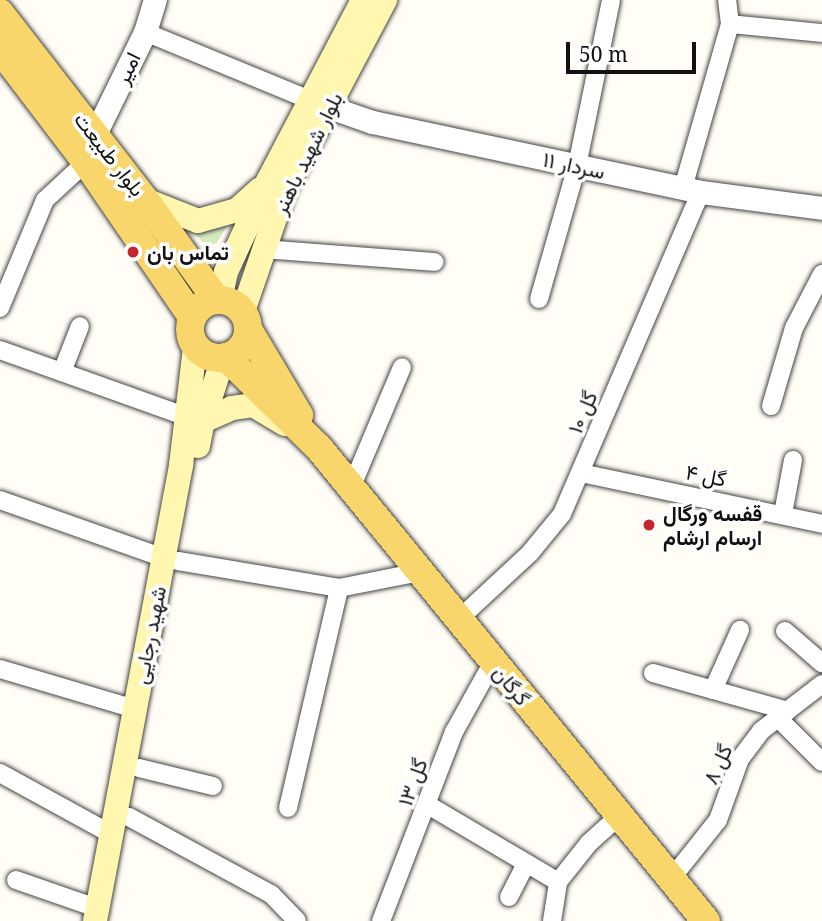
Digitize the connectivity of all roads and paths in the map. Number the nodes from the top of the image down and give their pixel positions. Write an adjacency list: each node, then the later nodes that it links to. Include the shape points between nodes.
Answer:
1 (155, 0): 8 (street, امیر)
2 (363, 0): 11 (main road, بلوار شهید باهنر)
3 (385, 0): 11 (main road, بلوار شهید باهنر)
4 (611, 0): 14 (street)
5 (727, 0): 7 (street)
6 (0, 13): 12 (main road, بلوار طبیعت)
7 (730, 24): 9 (street); 16 (street, گل ۱۰)
8 (145, 32): 11 (street); 12 (street, امیر)
9 (822, 33)
10 (0, 49): 13 (main road, بلوار طبیعت)
11 (320, 103): 14 (street, سردار ۱۱, via 372,122); 15 (main road, بلوار شهید باهنر); 19 (main road, بلوار شهید باهنر)
12 (94, 134): 17 (main road, بلوار طبیعت)
13 (86, 162): 23 (street, via 45,200); 25 (main road, بلوار طبیعت)
14 (577, 166): 16 (street, سردار ۱۱); 22 (street)
15 (268, 181): 17 (main road, via 237,210 198,221); 24 (main road, بلوار شهید باهنر, via 226,272)
16 (692, 190): 18 (street, سردار ۱۱); 36 (street, گل ۱۰)
17 (145, 200): 24 (main road, بلوار طبیعت)
18 (817, 209)
19 (262, 249): 20 (street); 24 (main road, بلوار شهید باهنر)
20 (435, 262)
21 (822, 274): 32 (street, via 793,328)
22 (539, 299)
23 (0, 308)
24 (232, 310): 25 (main road, via 197,309); 29 (main road, via 241,349); 34 (main road, بلوار طبیعت)
25 (192, 317): 27 (main road)
26 (80, 326): 31 (street)
27 (195, 347): 29 (main road, via 203,354); 33 (main road, شهید رجایی)
28 (0, 349): 31 (street)
29 (224, 358): 33 (main road, شهید رجایی); 34 (main road)
30 (402, 367): 37 (street)
31 (62, 372): 33 (street)
32 (771, 406)
33 (195, 419): 34 (main road, via 253,405); 41 (main road, شهید رجایی)
34 (318, 447): 37 (main road, گرگان)
35 (793, 460): 39 (street)
36 (581, 473): 39 (street, گل ۴); 44 (street, گل ۱۰, via 562,514 530,553)
37 (351, 488): 42 (main road, گرگان)
38 (0, 501): 41 (street)
39 (783, 514): 40 (street, گل ۴)
40 (822, 524)
41 (171, 559): 43 (street); 53 (main road, شهید رجایی); 56 (main road, شهید رجایی)
42 (420, 572): 43 (street); 44 (main road, گرگان)
43 (339, 588): 60 (street)
44 (458, 619): 47 (main road, گرگان)
45 (740, 630): 52 (street)
46 (785, 631): 48 (street)
47 (493, 662): 59 (street, گل ۱۳, via 454,733); 61 (main road, گرگان)
48 (822, 663)
49 (0, 669): 53 (street)
50 (653, 673): 52 (street)
51 (822, 684): 54 (street, گل ۸)
52 (713, 690): 54 (street)
53 (135, 709): 63 (main road, شهید رجایی)
54 (783, 715): 55 (street); 65 (street, گل ۸, via 761,731 740,759 718,820)
55 (822, 762)
56 (139, 768): 58 (street); 62 (main road, شهید رجایی)
57 (0, 773): 63 (street)
58 (213, 786)
59 (428, 805): 64 (street); 73 (street, گل ۱۳)
60 (288, 808)
61 (619, 816): 65 (main road, گرگان); 67 (street, via 589,843)
62 (129, 817): 69 (street, via 271,894); 70 (main road, شهید رجایی)
63 (111, 834): 70 (main road, شهید رجایی)
64 (526, 863): 67 (street); 68 (street)
65 (671, 879): 71 (main road, گرگان)
66 (16, 880): 70 (street)
67 (558, 883): 74 (street)
68 (509, 897)
69 (278, 913): 72 (street)
70 (101, 917)
71 (700, 919)
72 (297, 921)
73 (381, 921)
74 (552, 921)

